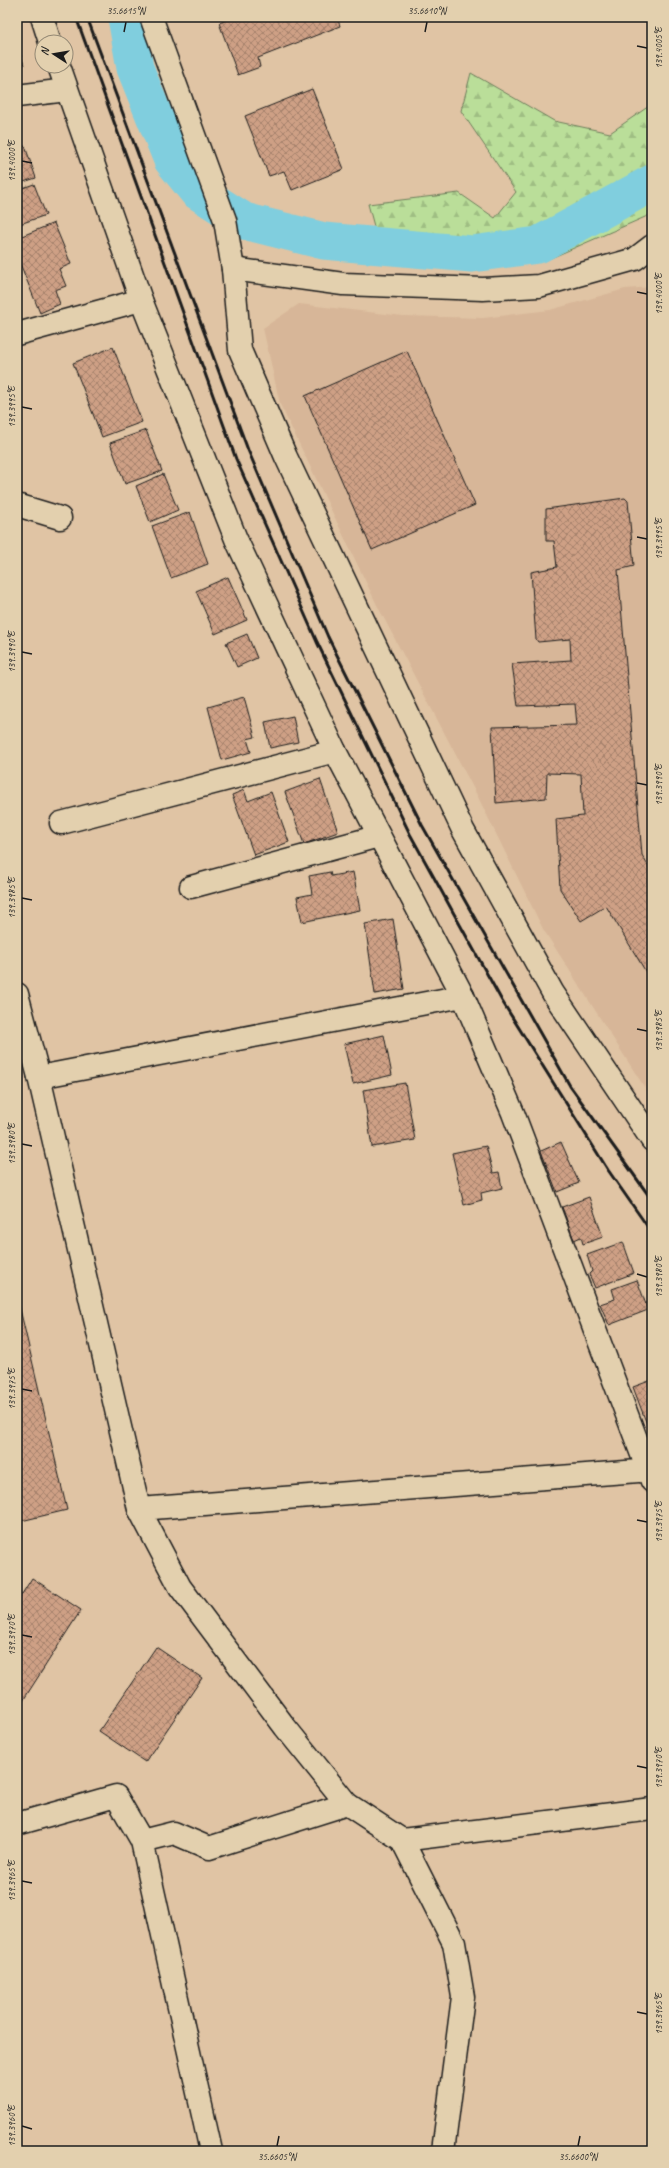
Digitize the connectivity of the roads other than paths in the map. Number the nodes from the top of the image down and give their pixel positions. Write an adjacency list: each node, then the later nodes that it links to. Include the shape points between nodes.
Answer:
1 (42, 17): 3 (street)
2 (151, 17): 8 (street, via 225,220)
3 (47, 34)
4 (62, 74): 5 (street)
5 (67, 90): 6 (street); 9 (street)
6 (17, 96)
7 (652, 246): 8 (street, via 635,259 532,287 483,289 343,284)
8 (233, 269): 20 (street, via 240,350 286,457 435,773 463,830 553,993)
9 (141, 300): 10 (street); 13 (street, via 236,539)
10 (17, 334)
11 (17, 505): 12 (street)
12 (60, 518)
13 (335, 751): 14 (street); 15 (street)
14 (61, 823)
15 (379, 836): 16 (street); 18 (street)
16 (191, 887)
17 (17, 994): 19 (street)
18 (463, 996): 19 (street); 21 (street, via 514,1112)
19 (39, 1077): 22 (street)
20 (652, 1140)
21 (651, 1474): 22 (street)
22 (139, 1509): 23 (street, via 180,1586 285,1727)
23 (347, 1804): 26 (street); 27 (street, via 208,1848 174,1833)
24 (652, 1809): 26 (street)
25 (17, 1824): 27 (street, via 116,1796)
26 (402, 1840): 29 (street, via 454,1943 463,1997)
27 (142, 1842): 28 (street)
28 (211, 2151)
29 (443, 2151)

